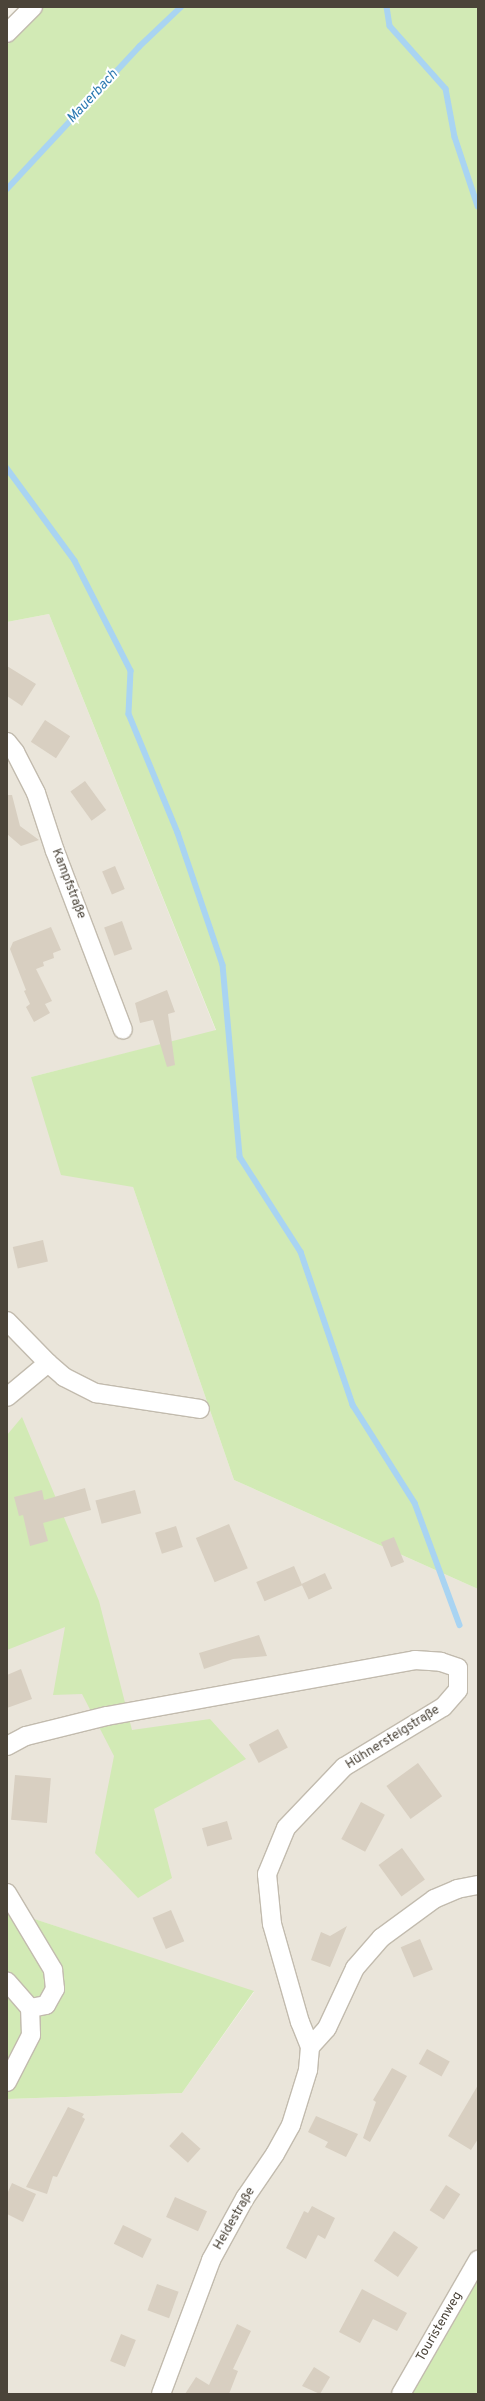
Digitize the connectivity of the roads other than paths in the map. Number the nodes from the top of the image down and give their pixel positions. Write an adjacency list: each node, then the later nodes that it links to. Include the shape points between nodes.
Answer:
1 (33, 7): 2 (street)
2 (7, 33)
3 (7, 742): 4 (street, Kampfstraße, via 15,752 36,793 55,851)
4 (123, 1030)
5 (7, 1321): 6 (street)
6 (48, 1363): 7 (street); 8 (street, via 64,1378 96,1393)
7 (7, 1397)
8 (200, 1409)
9 (7, 1746): 14 (street, Hühnersteigstraße, via 26,1736 107,1716 415,1660 441,1662 458,1668 458,1690 442,1707 344,1767 286,1828 267,1874 272,1924 300,2022)
10 (478, 1885): 14 (street, via 457,1889 434,1899 380,1938 355,1968 327,2028)
11 (7, 1893): 13 (street, via 53,1970 55,1989 46,2005)
12 (7, 1982): 13 (street)
13 (30, 2008): 15 (street, via 31,2035)
14 (310, 2047): 17 (street, Heidestraße, via 307,2076 291,2125 241,2204 211,2260)
15 (7, 2082)
16 (478, 2260): 18 (street, Touristenweg)
17 (161, 2394)
18 (401, 2394)

